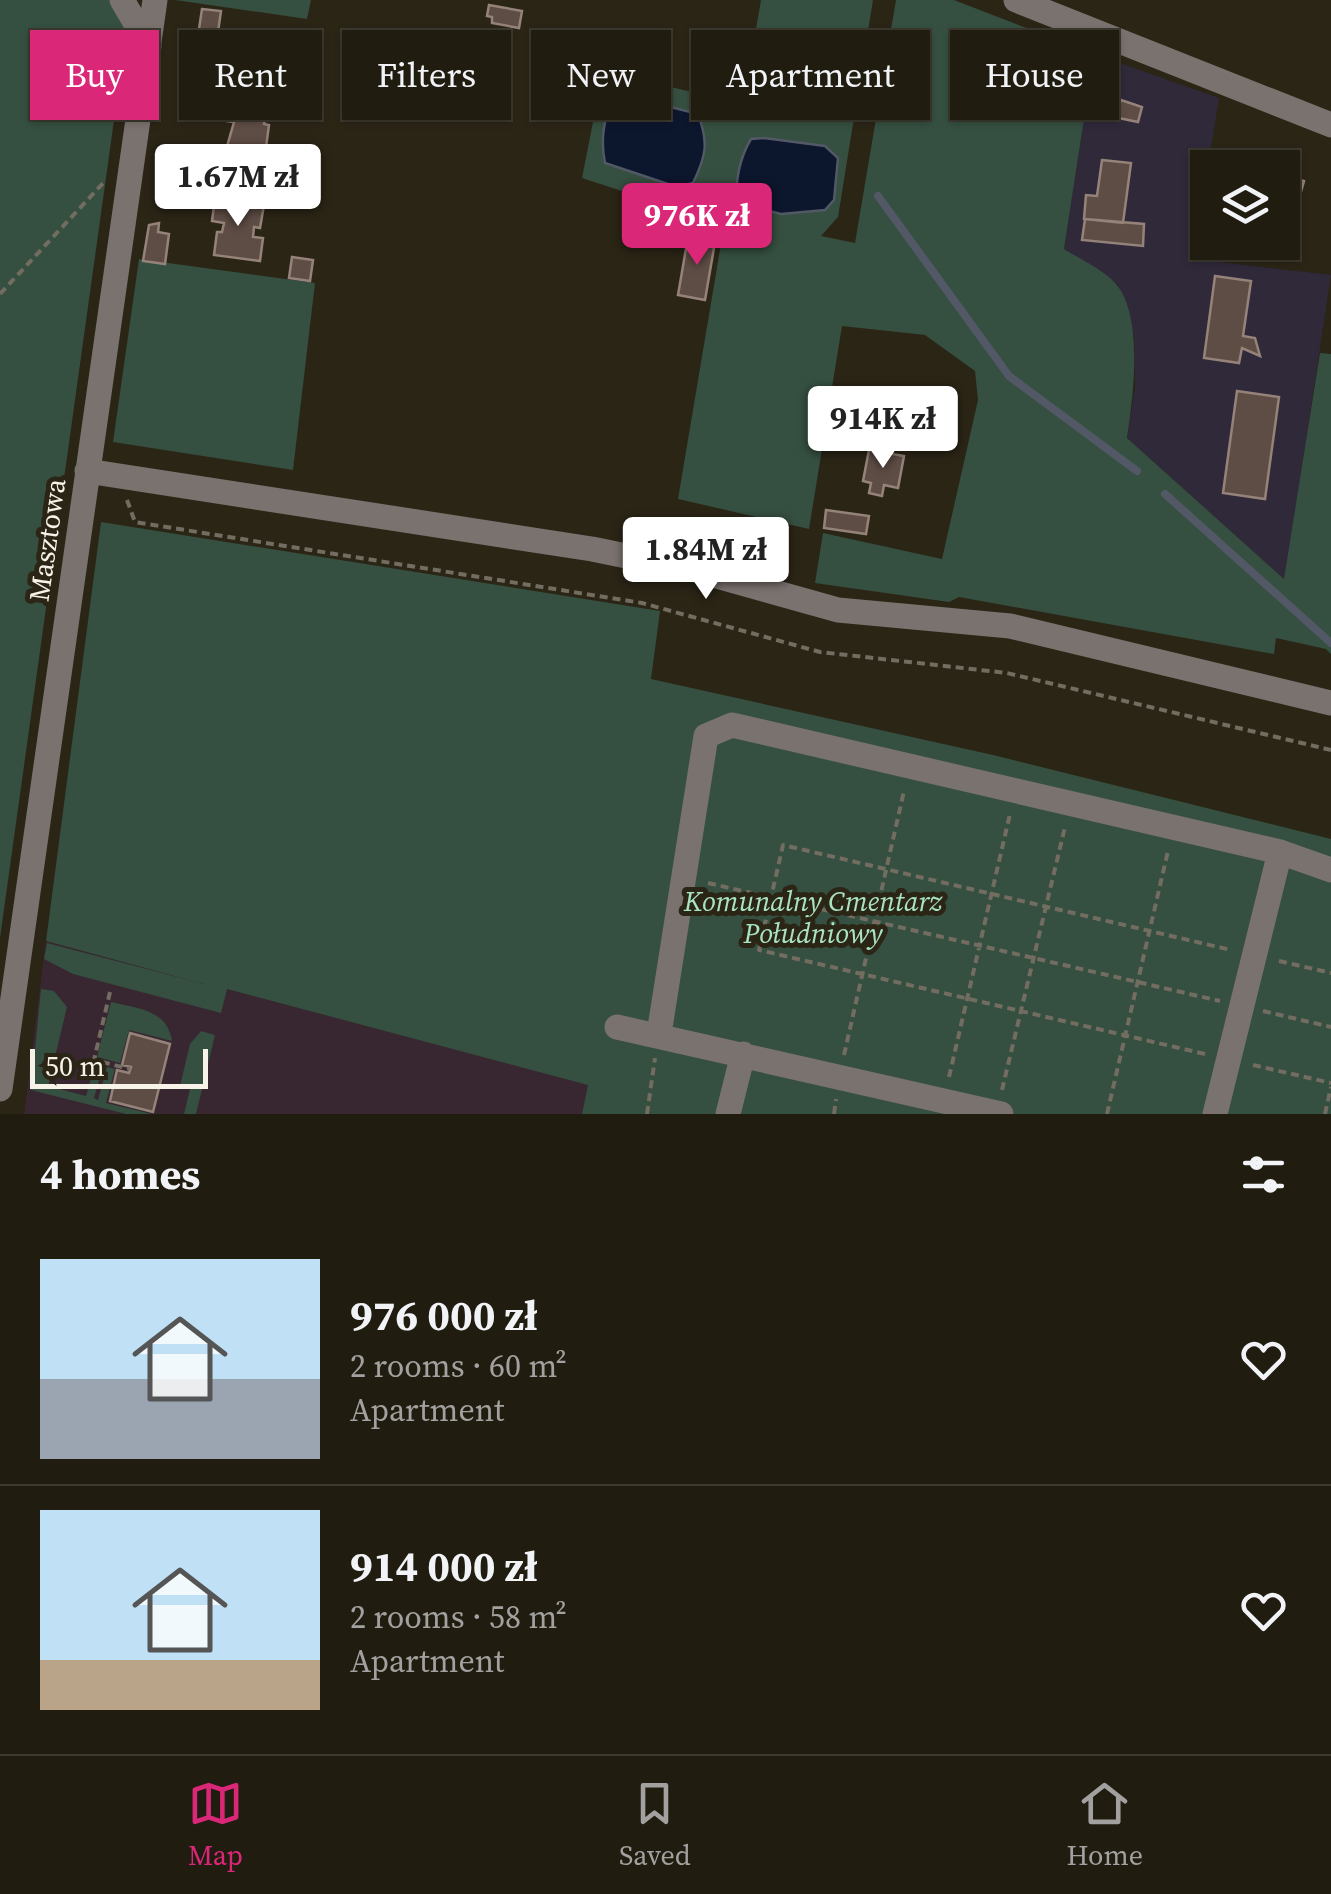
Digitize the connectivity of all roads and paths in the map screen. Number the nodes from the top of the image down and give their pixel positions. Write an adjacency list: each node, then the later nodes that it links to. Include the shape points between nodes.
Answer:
1 (122, 0): 4 (street)
2 (156, 0): 5 (street, Masztowa)
3 (1016, 0): 7 (street)
4 (140, 30)
5 (151, 30)
6 (138, 120): 8 (street, Masztowa)
7 (1331, 125)
8 (133, 154): 9 (path); 10 (street, Masztowa)
9 (0, 294)
10 (87, 471): 11 (street); 46 (street, Masztowa)
11 (122, 476): 12 (street, via 592,549 838,610 1010,626); 13 (path, via 134,522 642,603 820,652 1007,672)
12 (1331, 704)
13 (1331, 750)
14 (910, 767): 15 (street); 19 (path); 21 (street, via 732,726 706,736)
15 (1016, 790): 16 (street); 22 (path)
16 (1070, 804): 17 (street); 24 (path)
17 (1174, 828): 18 (street); 26 (path)
18 (1280, 852): 20 (street); 28 (street)
19 (886, 869): 22 (path); 23 (path, via 783,845); 25 (path)
20 (1331, 870)
21 (684, 878): 23 (path); 39 (street)
22 (992, 894): 24 (path); 27 (path)
23 (770, 898): 25 (path); 31 (path, via 759,950)
24 (1046, 906): 26 (path); 29 (path)
25 (874, 922): 27 (path); 31 (path)
26 (1149, 930): 28 (path); 32 (path)
27 (980, 946): 29 (path); 34 (path)
28 (1255, 955): 30 (path); 35 (street)
29 (1034, 958): 32 (path); 36 (path)
30 (1331, 973)
31 (862, 974): 34 (path); 44 (path)
32 (1136, 982): 35 (path); 40 (path)
33 (110, 992): 43 (path, via 94,1060)
34 (967, 999): 36 (path); 47 (path)
35 (1242, 1006): 38 (path); 42 (street)
36 (1021, 1011): 40 (path); 51 (path)
37 (617, 1027): 39 (street)
38 (1331, 1027)
39 (659, 1034): 41 (street); 48 (path)
40 (1124, 1035): 42 (path); 52 (path)
41 (743, 1054): 44 (street); 49 (street)
42 (1229, 1060): 45 (path); 53 (street)
43 (130, 1069)
44 (840, 1076): 47 (street); 50 (path)
45 (1331, 1085): 54 (path)
46 (0, 1089)
47 (944, 1100): 51 (street)
48 (647, 1114)
49 (728, 1114)
50 (834, 1114)
51 (999, 1114)
52 (1107, 1114)
53 (1215, 1114)
54 (1324, 1114)

